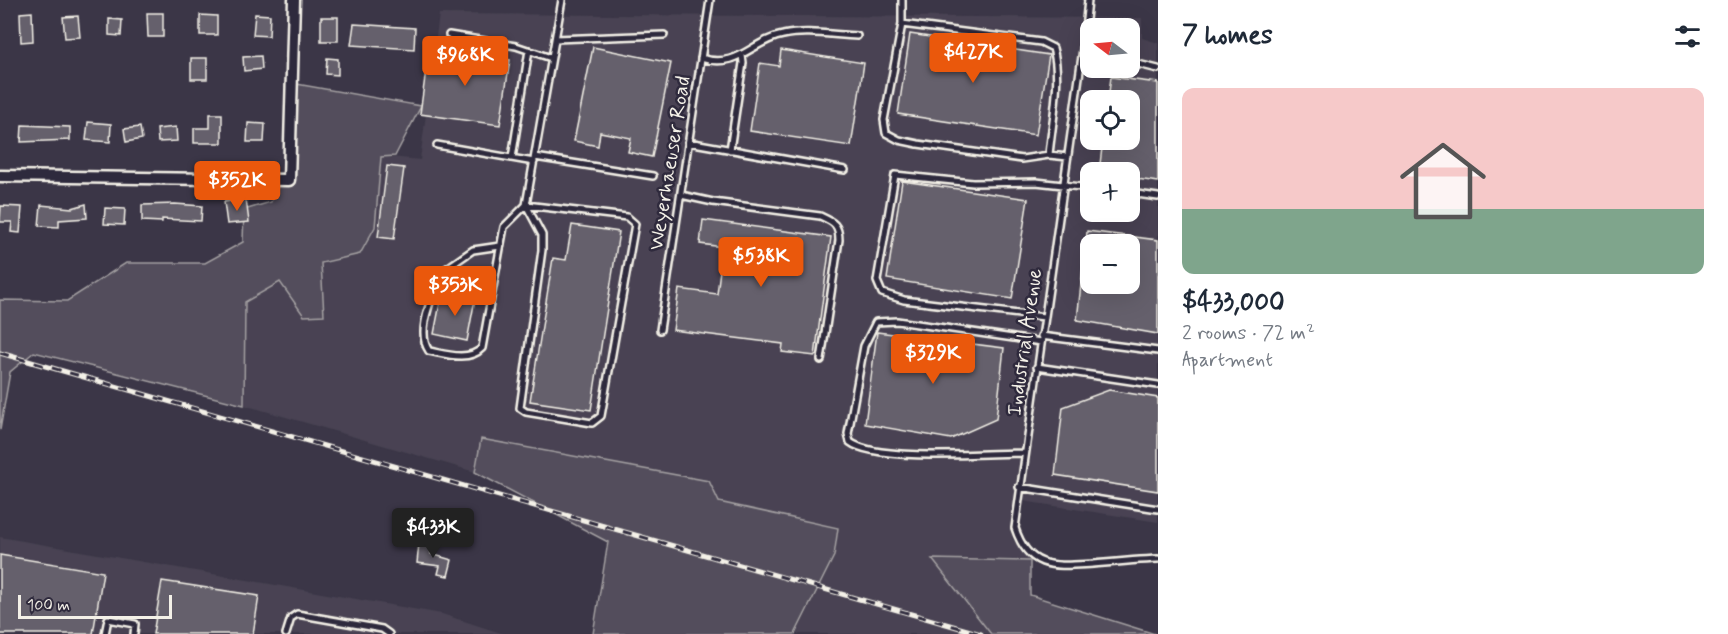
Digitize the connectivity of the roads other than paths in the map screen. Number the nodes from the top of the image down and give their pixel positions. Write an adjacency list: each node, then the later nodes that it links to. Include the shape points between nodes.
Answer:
1 (294, 0): 27 (street, via 289,180)
2 (562, 0): 11 (lane)
3 (710, 0): 15 (lane, Weyerhaeuser Road)
4 (902, 0): 7 (lane)
5 (1088, 0): 6 (lane, Industrial Avenue)
6 (1086, 18)
7 (902, 24): 22 (lane, via 1041,42 1053,48 1056,80); 22 (lane, via 884,120 886,133 918,144 1022,159)
8 (449, 35): 12 (lane)
9 (664, 35): 11 (lane)
10 (857, 36): 13 (lane, via 781,35)
11 (555, 39): 14 (lane)
12 (529, 51): 14 (lane); 24 (lane)
13 (742, 55): 15 (lane, via 728,61); 21 (lane)
14 (551, 58): 25 (lane)
15 (701, 58): 19 (lane, Weyerhaeuser Road)
16 (1140, 64): 17 (lane)
17 (1158, 69)
18 (1080, 71): 23 (lane, Industrial Avenue)
19 (688, 142): 21 (lane); 32 (lane, Weyerhaeuser Road)
20 (437, 146): 24 (lane)
21 (730, 150): 26 (lane)
22 (1048, 155): 23 (lane)
23 (1068, 157): 29 (lane, Industrial Avenue)
24 (512, 158): 25 (lane)
25 (534, 159): 28 (lane); 34 (lane)
26 (845, 170)
27 (0, 176)
28 (653, 176)
29 (1064, 185): 30 (lane); 36 (lane, Industrial Avenue); 36 (lane, via 973,183 895,175 879,265 877,281 882,293 893,298)
30 (1080, 187)
31 (1140, 194): 33 (lane)
32 (681, 195): 37 (lane, Weyerhaeuser Road); 40 (lane, via 820,216 839,229)
33 (1158, 197)
34 (526, 205): 34 (lane, via 627,218 635,224 601,416 592,423 520,408 542,250 542,235); 35 (lane, via 504,227)
35 (500, 246): 35 (lane, via 482,348 471,355 455,356 429,351 423,343 423,331 440,273 473,250)
36 (1044, 317): 38 (lane, Industrial Avenue)
37 (660, 330)
38 (1041, 339): 39 (lane); 41 (lane, Industrial Avenue); 43 (lane, via 897,321 876,322 864,346 848,434 850,441 864,450 904,454)
39 (1158, 351)
40 (821, 360)
41 (1037, 368): 42 (lane); 43 (lane, Industrial Avenue)
42 (1158, 385)
43 (1024, 453): 44 (lane, Industrial Avenue)
44 (1019, 487): 45 (lane); 46 (lane, Industrial Avenue, via 1015,528 1024,548 1041,562 1061,567)
45 (1158, 509)
46 (1158, 559)
47 (105, 634): 48 (lane, via 108,619 135,624)
48 (134, 634)
49 (286, 634): 50 (lane, via 291,618 297,614 382,629)
50 (389, 634)

